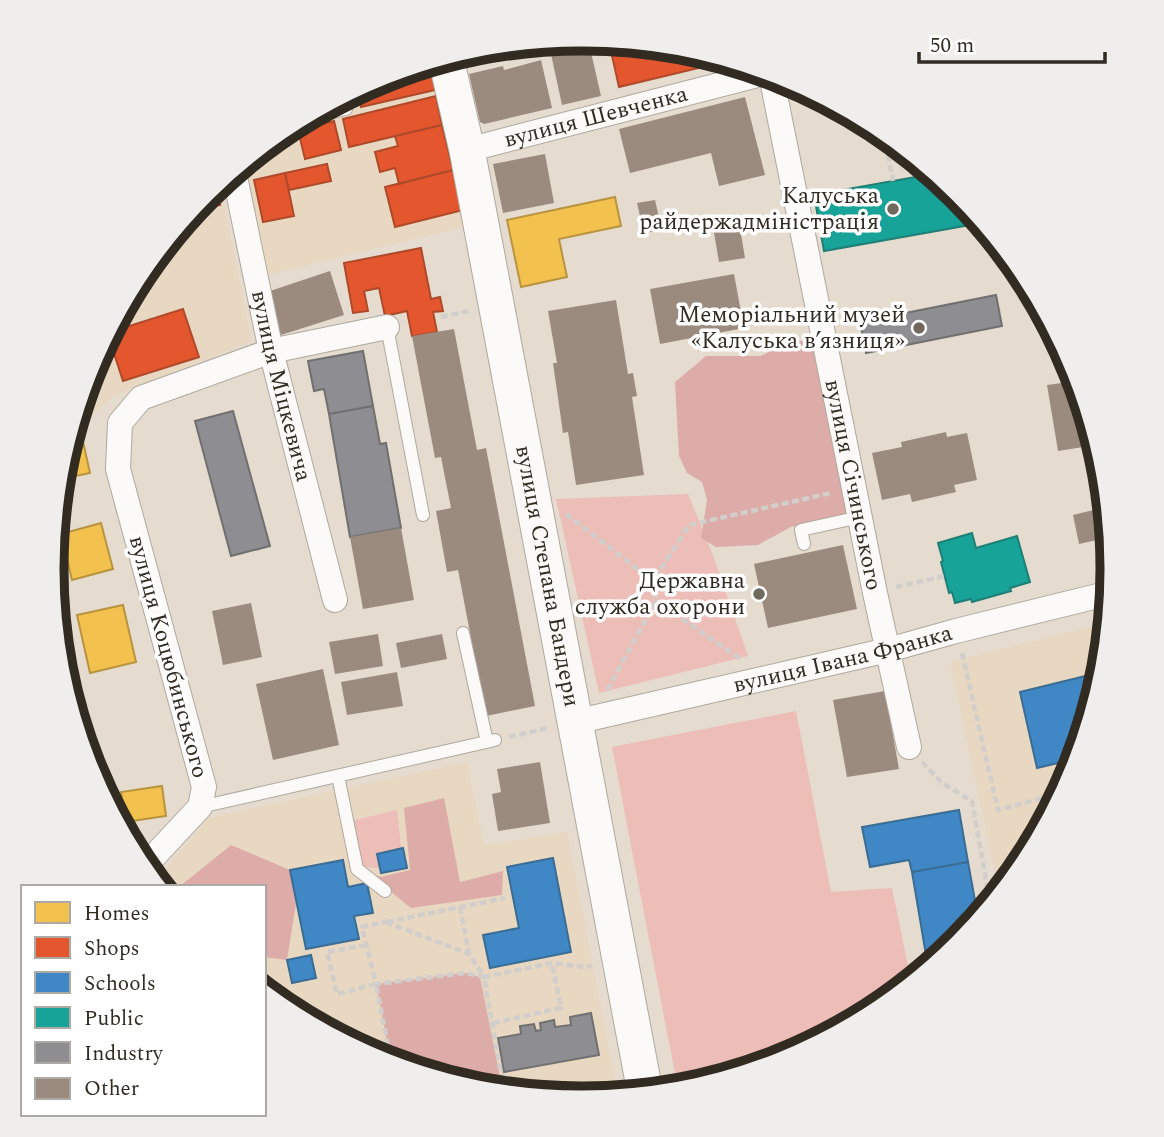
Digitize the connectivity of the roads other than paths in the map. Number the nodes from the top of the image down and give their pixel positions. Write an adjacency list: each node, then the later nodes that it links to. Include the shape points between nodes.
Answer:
1 (448, 68): 6 (main road, вулиця Степана Бандери)
2 (747, 78): 6 (street, вулиця Шевченка)
3 (774, 88): 11 (street, вулиця Січинського)
4 (346, 109): 5 (lane)
5 (342, 110)
6 (467, 150): 17 (main road, вулиця Степана Бандери)
7 (236, 183): 9 (street, вулиця Міцкевича)
8 (387, 327): 9 (street, вулиця Коцюбинського); 10 (lane)
9 (271, 351): 14 (street, вулиця Міцкевича); 20 (street, вулиця Коцюбинського, via 141,398 120,423 118,469 204,787)
10 (423, 515)
11 (860, 517): 12 (lane, via 801,530); 16 (street, вулиця Січинського)
12 (804, 544)
13 (1099, 596): 16 (street, вулиця Івана Франка)
14 (335, 600)
15 (463, 633): 19 (lane, via 491,741)
16 (888, 650): 17 (street, вулиця Івана Франка); 18 (street, вулиця Січинського)
17 (565, 724): 23 (main road, вулиця Степана Бандери)
18 (909, 747)
19 (338, 776): 20 (lane); 22 (lane, via 357,869)
20 (201, 807): 21 (street, вулиця Коцюбинського)
21 (153, 858)
22 (385, 891)
23 (643, 1083)

